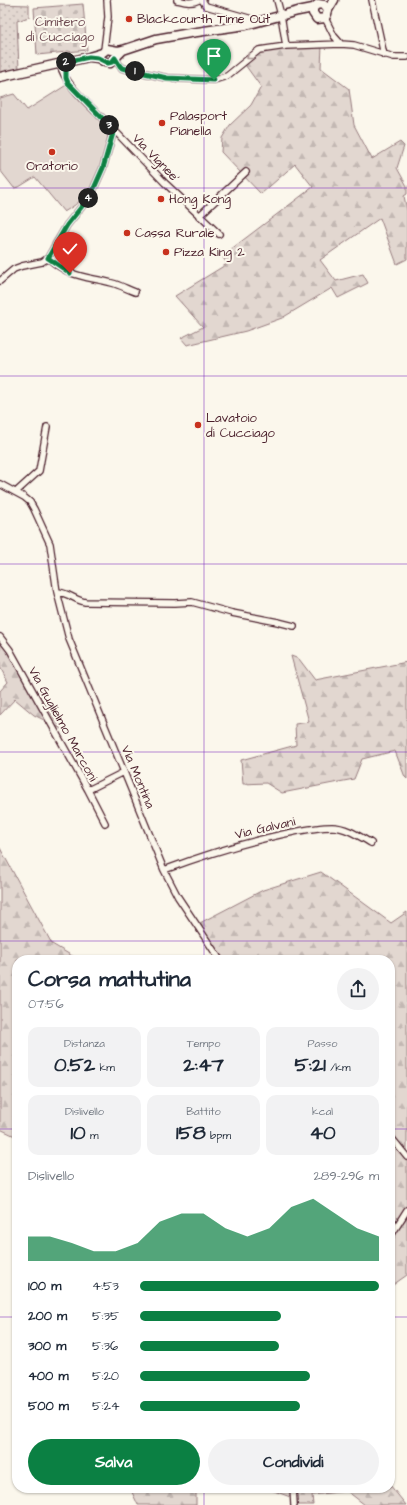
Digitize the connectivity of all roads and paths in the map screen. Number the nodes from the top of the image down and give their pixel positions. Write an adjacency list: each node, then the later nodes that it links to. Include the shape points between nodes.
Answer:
1 (107, 0): 12 (street)
2 (177, 0): 3 (street, via 189,3)
3 (200, 0): 9 (street, via 206,6 252,19)
4 (276, 0): 8 (street)
5 (333, 0): 7 (main road)
6 (372, 0): 13 (street)
7 (320, 8): 8 (main road); 10 (street)
8 (281, 15): 9 (main road); 11 (street)
9 (254, 23): 12 (main road, via 168,37)
10 (340, 44): 11 (street); 13 (street, via 354,45)
11 (286, 46): 12 (street, one-way to 12, via 259,50 227,76 214,80 167,78 122,68)
12 (108, 52): 15 (main road)
13 (384, 55): 14 (street)
14 (407, 57)
15 (63, 63): 16 (main road); 17 (street, Via Vignee', via 66,78 109,125)
16 (0, 78)
17 (113, 133): 19 (street, Via Vignee', via 117,134); 21 (street, via 103,168 91,195 67,225)
18 (246, 172): 19 (street)
19 (200, 216): 20 (street, Via Vignee')
20 (218, 234)
21 (48, 258): 22 (street, via 14,269); 23 (street, via 59,267 79,276)
22 (0, 281)
23 (135, 292)
24 (47, 427): 26 (street, via 39,471)
25 (0, 484): 26 (street, Via Montina)
26 (16, 492): 27 (street, Via Montina, via 30,502 50,544)
27 (57, 592): 28 (street, via 85,602 192,602); 30 (street, Via Montina, via 69,639)
28 (294, 626)
29 (0, 637): 31 (street, Via Guglielmo Marconi, via 10,650)
30 (124, 772): 31 (street); 34 (street, Via Montina)
31 (88, 790): 32 (street, Via Guglielmo Marconi)
32 (105, 823)
33 (371, 843): 34 (street, Via Galvani, via 352,832 333,827 300,831 208,853)
34 (164, 870): 35 (street, Via Montina, via 178,897)
35 (217, 955)
36 (395, 1142): 37 (street)
37 (407, 1157)
38 (407, 1210): 39 (street)
39 (395, 1229)
40 (293, 1493): 41 (street)
41 (294, 1505)

